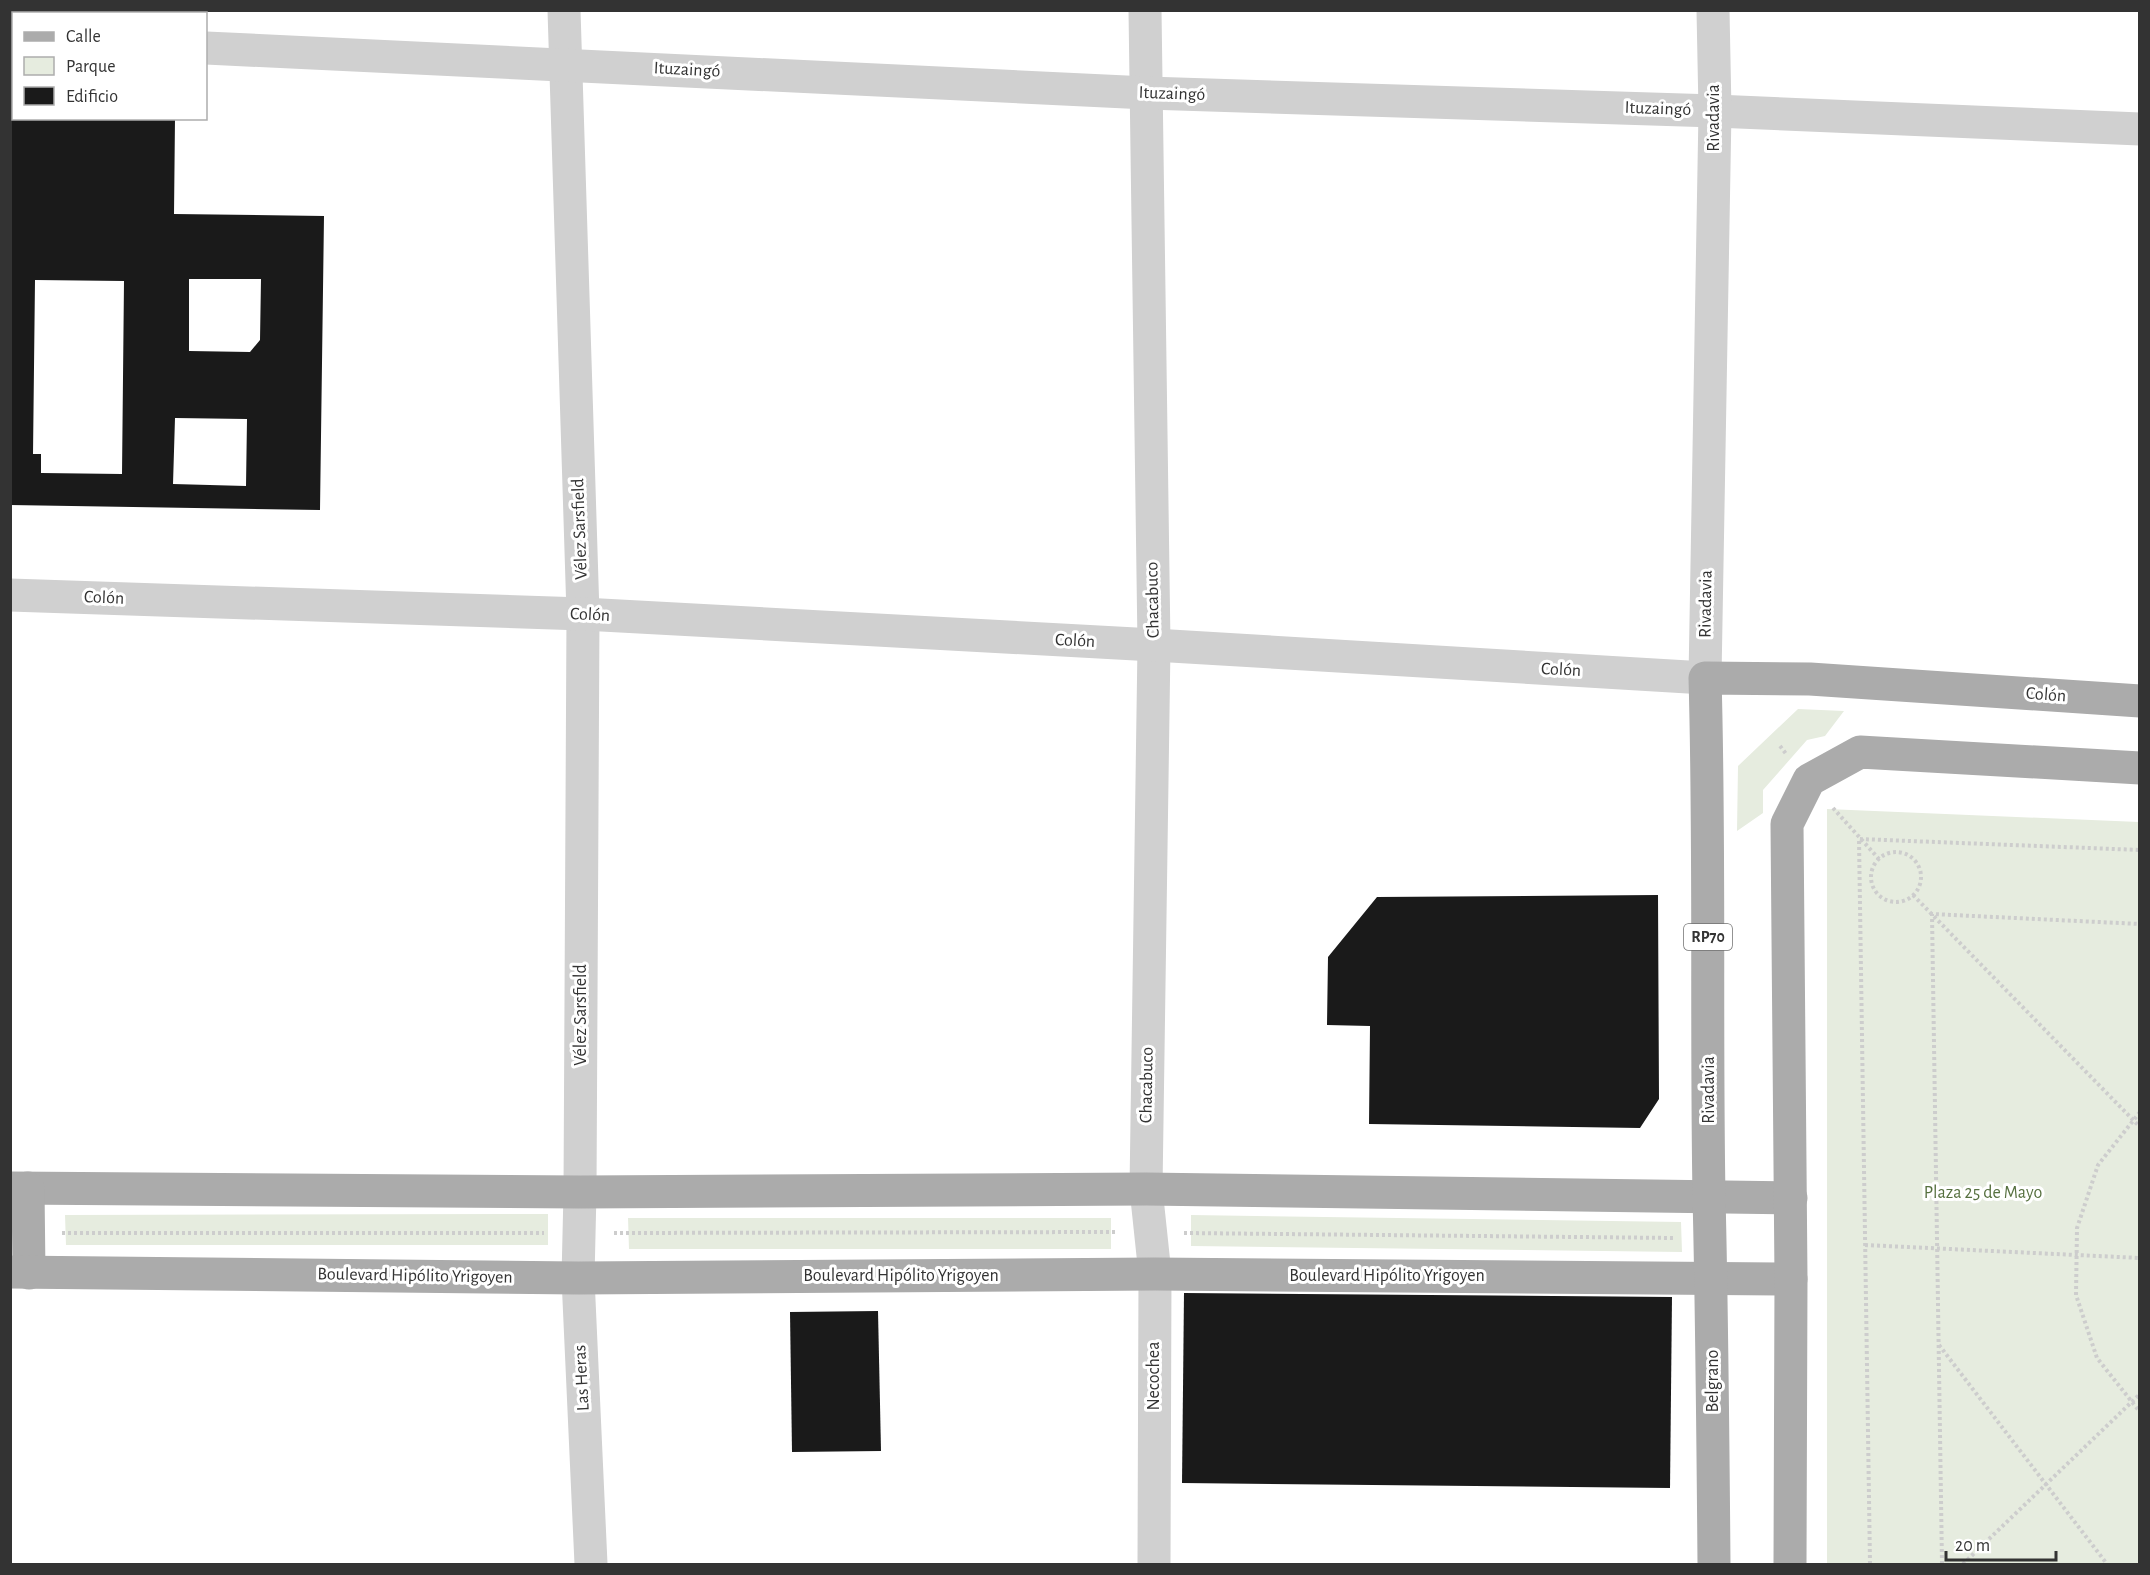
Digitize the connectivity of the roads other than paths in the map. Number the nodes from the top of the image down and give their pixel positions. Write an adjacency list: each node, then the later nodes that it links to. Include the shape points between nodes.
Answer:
1 (564, 10): 5 (street, Vélez Sarsfield)
2 (1144, 10): 6 (street, Chacabuco)
3 (1713, 10): 7 (street, Rivadavia)
4 (207, 48): 5 (street, Ituzaingó)
5 (564, 64): 6 (street, Ituzaingó); 10 (street, Vélez Sarsfield)
6 (1147, 93): 7 (street, Ituzaingó); 11 (street, Chacabuco)
7 (1715, 111): 8 (street, Ituzaingó); 12 (street, Rivadavia)
8 (2139, 129)
9 (10, 595): 10 (street, Colón)
10 (583, 614): 11 (street, Colón); 17 (street, Vélez Sarsfield)
11 (1154, 645): 12 (street, Colón); 16 (street, Chacabuco)
12 (1705, 678): 13 (main road, Colón, via 1810,679); 18 (main road, Rivadavia / RP70)
13 (2139, 701)
14 (2139, 768): 19 (main road, via 1860,752 1809,780 1786,824)
15 (19, 1188): 17 (main road); 20 (main road)
16 (1146, 1188): 17 (main road); 18 (main road); 21 (street, Necochea)
17 (580, 1192): 22 (street, Las Heras)
18 (1709, 1197): 19 (main road); 23 (main road, Belgrano / RP70)
19 (1791, 1198): 24 (main road)
20 (20, 1273): 22 (main road, Boulevard Hipólito Yrigoyen)
21 (1155, 1274): 22 (main road, Boulevard Hipólito Yrigoyen); 23 (main road, Boulevard Hipólito Yrigoyen); 26 (street, Necochea)
22 (578, 1278): 25 (street, Las Heras)
23 (1712, 1278): 24 (main road, Boulevard Hipólito Yrigoyen); 27 (main road, Belgrano / RP70)
24 (1791, 1279): 28 (main road)
25 (591, 1564)
26 (1154, 1564)
27 (1714, 1564)
28 (1790, 1564)

